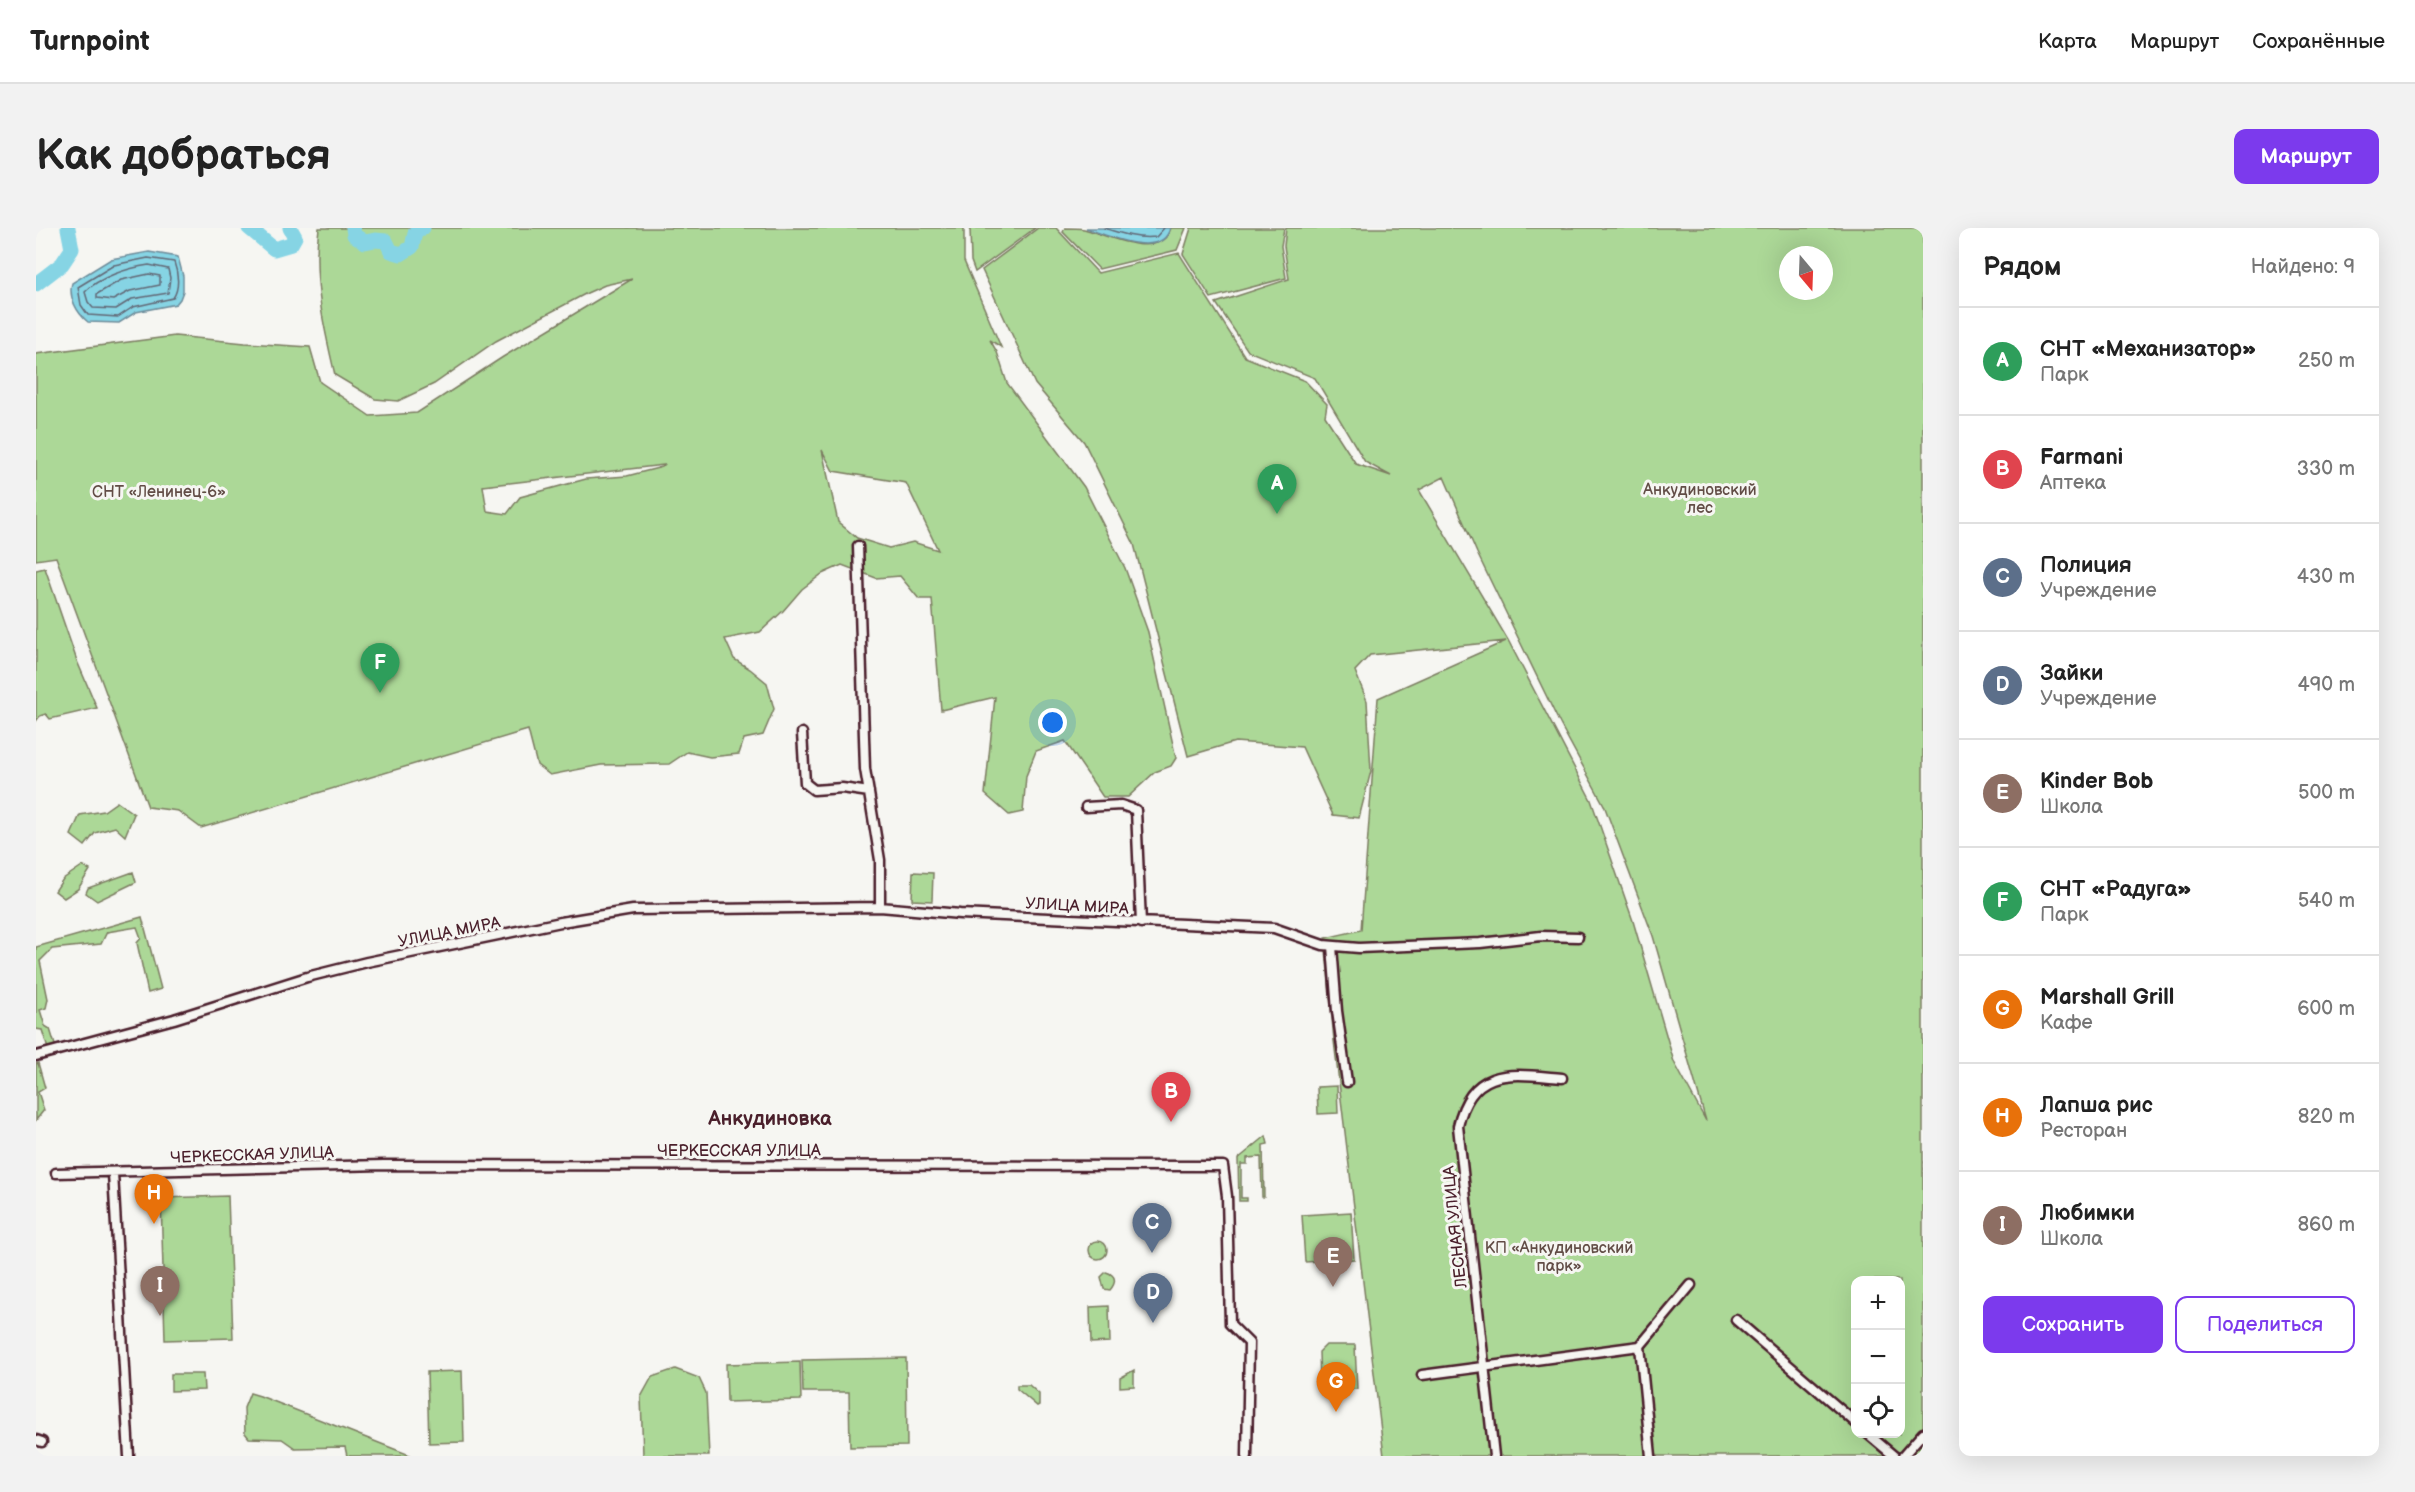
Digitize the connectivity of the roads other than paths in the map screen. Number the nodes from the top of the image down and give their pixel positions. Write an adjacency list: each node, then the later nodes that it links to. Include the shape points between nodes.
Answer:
1 (858, 546): 3 (street, via 862,710)
2 (802, 733): 3 (street, via 808,787)
3 (869, 792): 5 (street, via 880,860)
4 (1086, 807): 6 (street, via 1120,805 1136,810)
5 (880, 907): 6 (street, УЛИЦА МИРА); 9 (street, УЛИЦА МИРА, via 633,910 561,922 307,977 174,1019)
6 (1141, 923): 8 (street, УЛИЦА МИРА, via 1274,928)
7 (1578, 937): 8 (street, УЛИЦА МИРА)
8 (1332, 946): 11 (street)
9 (36, 1056)
10 (1562, 1078): 17 (street, ЛЕСНАЯ УЛИЦА, via 1509,1074 1483,1083 1462,1108 1458,1126)
11 (1347, 1082)
12 (56, 1173): 13 (street, ЧЕРКЕССКАЯ УЛИЦА)
13 (113, 1173): 23 (street); 24 (street, ЧЕРКЕССКАЯ УЛИЦА, via 408,1165 1224,1166 1230,1324 1249,1343)
14 (1691, 1285): 16 (street)
15 (1736, 1320): 19 (street)
16 (1640, 1346): 17 (street); 26 (street)
17 (1484, 1366): 18 (street); 25 (street, ЛЕСНАЯ УЛИЦА)
18 (1422, 1375)
19 (1851, 1419)
20 (1923, 1433): 28 (street)
21 (1871, 1438): 22 (street)
22 (1884, 1453): 27 (street)
23 (129, 1456)
24 (1247, 1456)
25 (1494, 1456)
26 (1651, 1456)
27 (1894, 1456)
28 (1903, 1456)

